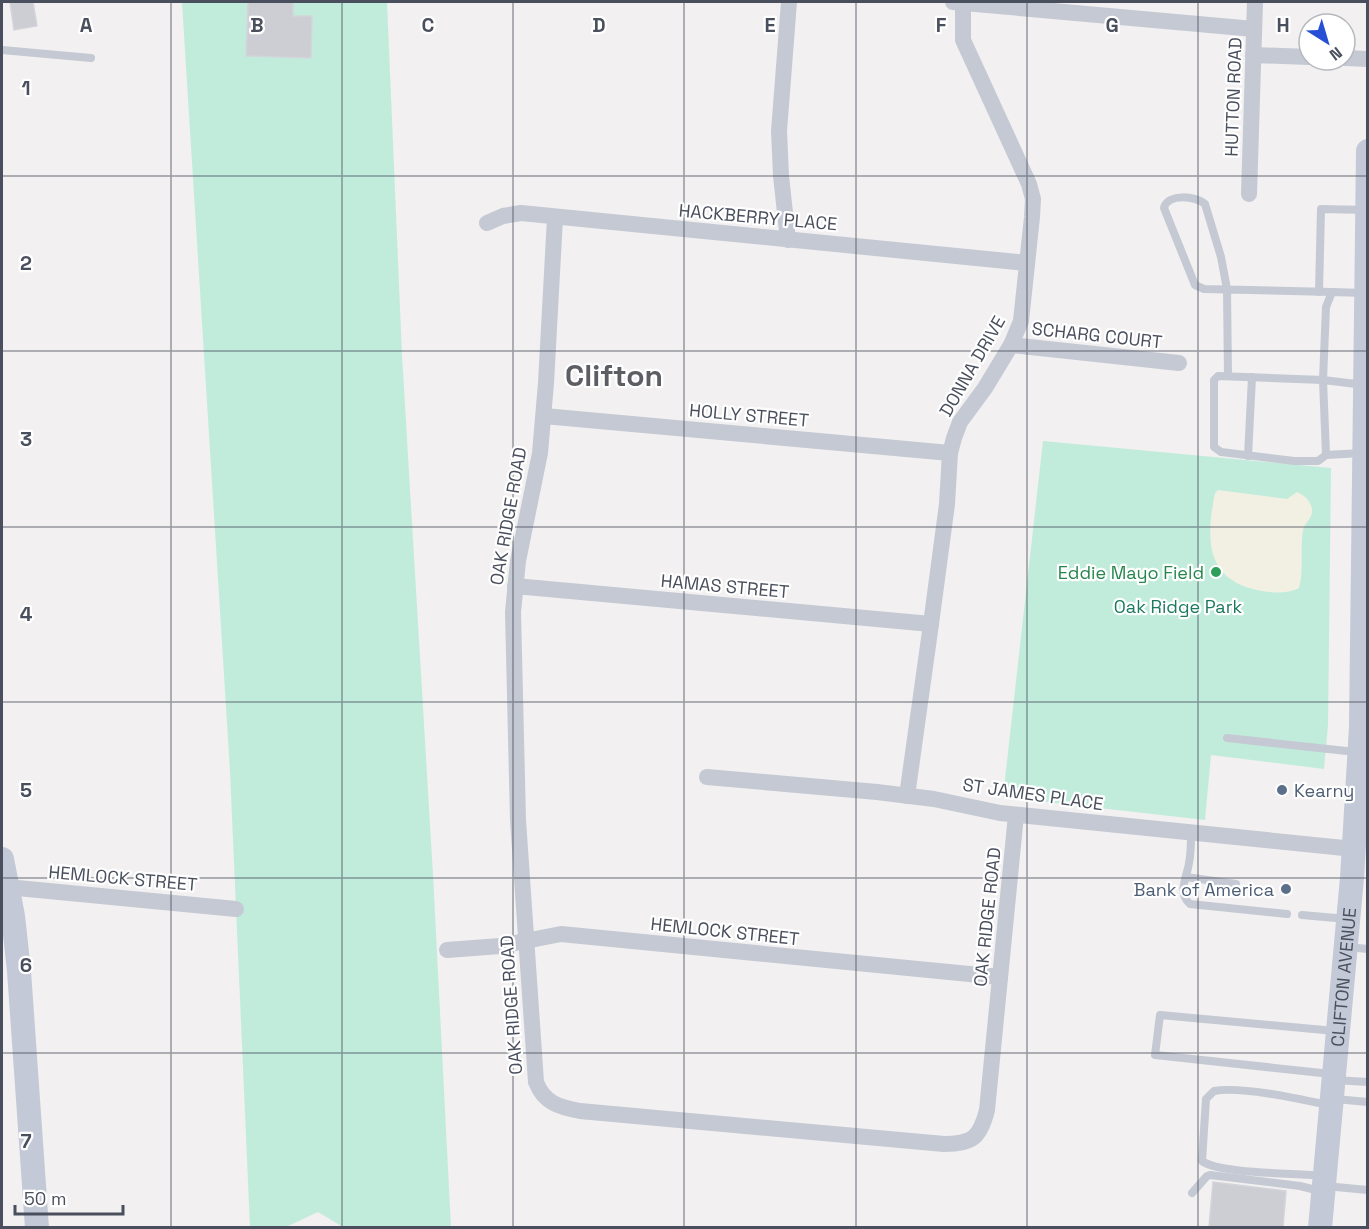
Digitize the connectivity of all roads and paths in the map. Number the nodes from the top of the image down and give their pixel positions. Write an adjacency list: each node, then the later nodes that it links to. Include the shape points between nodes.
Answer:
1 (789, 2): 14 (street, via 779,131)
2 (958, 2): 4 (street); 15 (street, DONNA DRIVE, via 963,40 1033,199)
3 (1255, 2): 4 (street, HUTTON ROAD)
4 (1254, 29): 6 (street, HUTTON ROAD)
5 (2, 50): 8 (lane)
6 (1253, 55): 7 (street); 10 (street, HUTTON ROAD)
7 (1297, 57)
8 (91, 58)
9 (1368, 151): 11 (main road, CLIFTON AVENUE)
10 (1249, 194)
11 (1367, 210): 17 (lane, via 1321,209); 19 (main road, CLIFTON AVENUE)
12 (555, 218): 13 (street, HACKBERRY PLACE, via 521,213); 14 (street, HACKBERRY PLACE); 27 (street, OAK RIDGE ROAD)
13 (487, 223)
14 (788, 240): 15 (street, HACKBERRY PLACE)
15 (1027, 263): 21 (street, DONNA DRIVE, via 1021,321)
16 (1227, 289): 16 (lane, via 1195,285 1165,203 1176,197 1205,204); 17 (lane); 23 (lane)
17 (1319, 292): 18 (lane)
18 (1332, 292): 19 (lane); 25 (lane, via 1326,307)
19 (1367, 293): 20 (main road, CLIFTON AVENUE)
20 (1367, 336): 26 (main road, CLIFTON AVENUE)
21 (1011, 345): 22 (street, SCHARG COURT); 28 (street, DONNA DRIVE, via 960,422)
22 (1179, 363)
23 (1228, 376): 24 (lane); 30 (lane, via 1214,380 1214,447 1221,452)
24 (1252, 377): 25 (lane); 30 (lane)
25 (1323, 380): 26 (lane); 31 (lane)
26 (1367, 385): 29 (main road, CLIFTON AVENUE)
27 (543, 416): 28 (street, HOLLY STREET); 33 (street, OAK RIDGE ROAD, via 540,453)
28 (950, 453): 35 (street, DONNA DRIVE)
29 (1365, 453): 31 (lane); 32 (main road, CLIFTON AVENUE)
30 (1248, 456): 31 (lane, via 1294,461 1317,461)
31 (1326, 456)
32 (1366, 561): 34 (main road, CLIFTON AVENUE)
33 (515, 586): 35 (street, HAMAS STREET); 52 (street, OAK RIDGE ROAD, via 518,819)
34 (1366, 589): 36 (main road, CLIFTON AVENUE)
35 (931, 624): 40 (street, DONNA DRIVE)
36 (1365, 652): 38 (main road, CLIFTON AVENUE)
37 (1227, 738): 38 (lane)
38 (1360, 753): 43 (main road, CLIFTON AVENUE)
39 (707, 777): 40 (street, ST JAMES PLACE)
40 (907, 796): 41 (street, ST JAMES PLACE)
41 (1016, 814): 42 (street, ST JAMES PLACE); 55 (street, OAK RIDGE ROAD)
42 (1191, 834): 43 (street, ST JAMES PLACE); 45 (lane)
43 (1354, 849): 51 (main road, CLIFTON AVENUE)
44 (2, 859): 47 (main road)
45 (1185, 881): 46 (lane); 49 (lane, via 1184,896 1190,904)
46 (1236, 884)
47 (7, 887): 48 (street, HEMLOCK STREET); 63 (main road, via 19,971)
48 (236, 909)
49 (1287, 915)
50 (1302, 915): 51 (lane)
51 (1349, 919): 53 (main road, CLIFTON AVENUE)
52 (526, 942): 54 (street, HEMLOCK STREET); 55 (street, HEMLOCK STREET, via 561,934); 55 (street, OAK RIDGE ROAD, via 536,1082 548,1101 580,1111 944,1144 973,1140 983,1128)
53 (1357, 948): 56 (main road, CLIFTON AVENUE)
54 (447, 950)
55 (1000, 977)
56 (1338, 1031): 58 (main road, CLIFTON AVENUE); 58 (lane, via 1161,1015 1155,1055)
57 (1368, 1082): 58 (lane)
58 (1333, 1090): 59 (lane); 60 (main road, CLIFTON AVENUE); 60 (lane, via 1286,1096 1227,1090 1214,1091 1206,1099 1202,1161 1218,1168)
59 (1368, 1102)
60 (1324, 1185): 61 (lane); 62 (lane, via 1300,1186 1210,1175); 64 (main road, CLIFTON AVENUE)
61 (1368, 1190)
62 (1192, 1193)
63 (37, 1227)
64 (1320, 1227)

